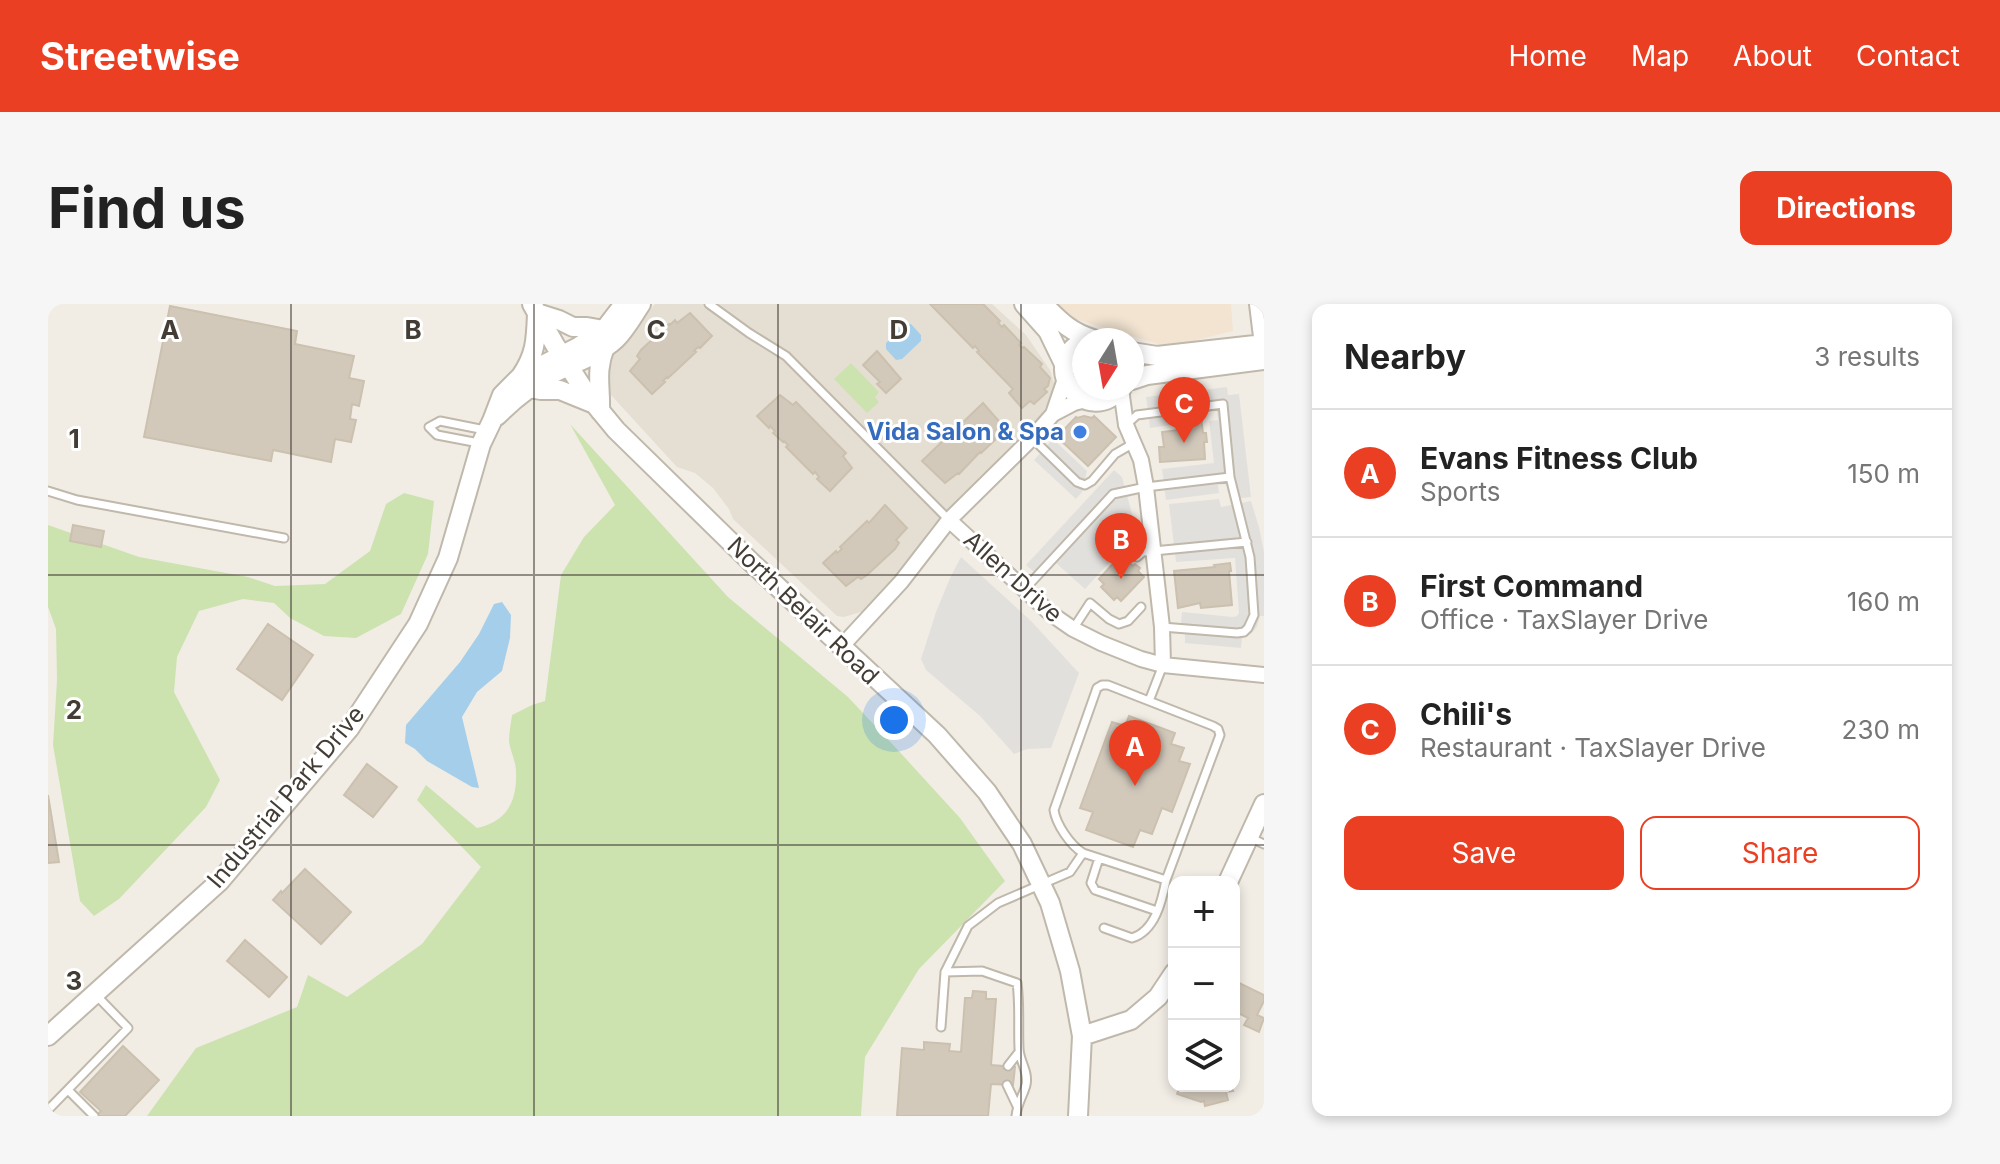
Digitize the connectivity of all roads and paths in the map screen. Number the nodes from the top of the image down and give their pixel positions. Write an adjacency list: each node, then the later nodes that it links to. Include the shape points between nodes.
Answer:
1 (624, 304): 9 (street)
2 (641, 304): 9 (street, via 624,330)
3 (709, 304): 30 (lane, via 786,356)
4 (1024, 304): 15 (street, via 1060,351)
5 (1043, 304): 8 (street)
6 (1259, 304): 10 (street)
7 (535, 309): 9 (street, via 573,327 587,327); 13 (street, North Belair Road); 17 (street, via 534,350)
8 (1072, 331)
9 (604, 339): 13 (street); 21 (street)
10 (1264, 344): 12 (street)
11 (1072, 349): 15 (street)
12 (1144, 354)
13 (565, 360): 17 (street); 21 (street, North Belair Road)
14 (1264, 360): 16 (street)
15 (1064, 372): 20 (street, via 1073,392); 22 (street)
16 (1144, 376)
17 (525, 382): 21 (street, via 541,390 560,390); 24 (street)
18 (1098, 400): 20 (street)
19 (1125, 400): 23 (street)
20 (1092, 401): 22 (street); 23 (street)
21 (597, 408): 39 (street, North Belair Road)
22 (1053, 414): 25 (street)
23 (1126, 425): 26 (street); 27 (lane, via 1137,415 1223,404)
24 (487, 432): 24 (lane, via 440,421 429,427 437,435); 54 (street, Industrial Park Drive, via 448,558 418,624 349,729 220,881)
25 (1032, 438): 26 (lane, via 1085,485 1115,454); 30 (street)
26 (1134, 443): 28 (street)
27 (1230, 477): 28 (lane); 32 (lane)
28 (1146, 487): 33 (street); 35 (lane, via 1113,494)
29 (48, 491): 31 (lane)
30 (949, 520): 35 (street, Allen Drive); 39 (street)
31 (284, 538)
32 (1247, 542): 33 (lane); 37 (lane, via 1254,615 1244,632)
33 (1154, 551): 34 (lane); 37 (street)
34 (1137, 557)
35 (1024, 590): 38 (street, Allen Drive)
36 (1141, 607): 38 (lane, via 1119,624 1090,603)
37 (1162, 627): 40 (street)
38 (1073, 629): 40 (street, Allen Drive)
39 (841, 647): 49 (street, North Belair Road, via 937,735 987,792)
40 (1163, 665): 41 (street, Allen Drive); 42 (lane)
41 (1264, 675)
42 (1149, 701): 45 (lane, via 1108,685 1097,688 1054,810); 48 (lane, via 1213,726 1220,735)
43 (1264, 804): 44 (street)
44 (1256, 841): 47 (street)
45 (1083, 853): 46 (lane); 49 (lane, via 1070,872)
46 (1099, 858): 48 (lane); 50 (lane, via 1091,883 1095,890)
47 (1232, 876)
48 (1166, 880): 50 (lane)
49 (1041, 884): 52 (lane, via 998,903 968,926); 57 (street, North Belair Road, via 1070,971)
50 (1157, 911): 51 (lane, via 1132,938)
51 (1104, 928)
52 (945, 972): 55 (lane); 58 (lane, via 982,971 1017,983)
53 (1168, 982): 57 (street, via 1131,1020)
54 (95, 994): 56 (street, Industrial Park Drive); 61 (lane, via 128,1028)
55 (941, 1027)
56 (48, 1036)
57 (1082, 1036): 67 (street, North Belair Road)
58 (1019, 1052): 59 (lane); 62 (lane, via 1026,1085)
59 (1008, 1066)
60 (1007, 1085): 62 (lane)
61 (68, 1090): 63 (lane); 65 (lane)
62 (1017, 1106): 66 (lane)
63 (48, 1110): 64 (lane)
64 (55, 1116)
65 (94, 1116)
66 (1016, 1116)
67 (1078, 1116)

